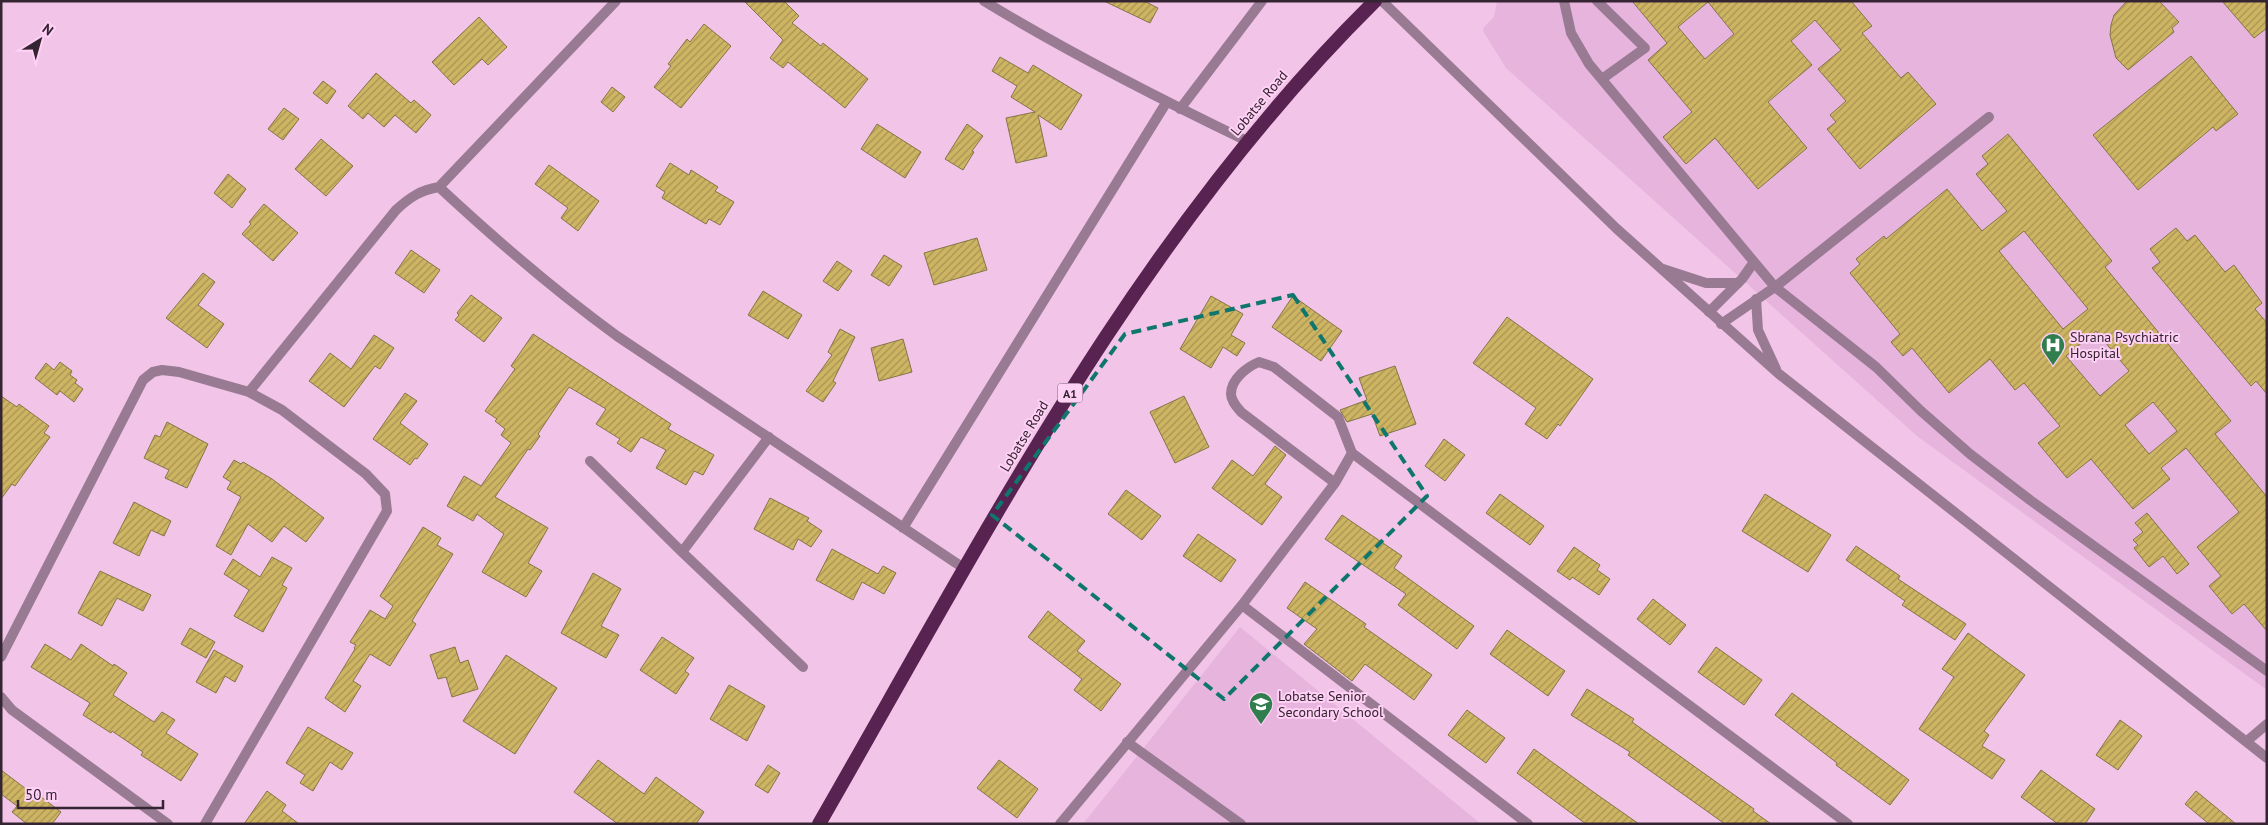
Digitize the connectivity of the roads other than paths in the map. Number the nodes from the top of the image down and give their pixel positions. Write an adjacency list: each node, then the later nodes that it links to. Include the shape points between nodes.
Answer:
1 (616, 1): 13 (street)
2 (984, 1): 9 (street)
3 (1262, 1): 10 (street)
4 (1375, 1): 12 (highway, Lobatse Road / A1, via 1310,67)
5 (1382, 1): 15 (street)
6 (1564, 1): 8 (street, via 1571,33)
7 (1597, 1): 8 (street, via 1645,48)
8 (1602, 79): 14 (street)
9 (1166, 103): 10 (street); 27 (street)
10 (1180, 109): 12 (street)
11 (1988, 117): 17 (street)
12 (1247, 141): 29 (highway, Lobatse Road / A1, via 1164,250 1105,337 1036,447)
13 (439, 187): 22 (street, via 408,198 396,210); 23 (street, via 502,246 571,302)
14 (1754, 262): 16 (street); 17 (street)
15 (1658, 266): 16 (street, via 1692,280); 19 (street)
16 (1738, 283): 19 (street)
17 (1775, 287): 18 (street); 33 (street, via 1876,367 1970,454)
18 (1756, 299): 20 (street); 21 (street, via 1758,330)
19 (1708, 312): 20 (street)
20 (1721, 324): 21 (street)
21 (1779, 374): 36 (street)
22 (249, 392): 31 (street, via 162,370 143,380); 40 (street, via 282,410 366,474 385,494 387,511)
23 (769, 437): 27 (street); 28 (street)
24 (1352, 453): 26 (street); 26 (street, via 1338,417 1268,364 1259,362 1247,367 1236,381 1231,393 1241,412); 45 (street)
25 (590, 461): 28 (street)
26 (1335, 483): 30 (street)
27 (903, 528): 29 (street)
28 (682, 552): 32 (street)
29 (966, 569): 41 (highway, Lobatse Road / A1)
30 (1242, 605): 37 (street); 44 (street)
31 (1, 657)
32 (803, 667)
33 (2267, 671)
34 (1, 697): 39 (street, via 12,710)
35 (2267, 724): 36 (street)
36 (2248, 741): 38 (street)
37 (1127, 742): 42 (street); 43 (street)
38 (2267, 758)
39 (168, 824)
40 (205, 824)
41 (819, 824)
42 (1060, 824)
43 (1241, 824)
44 (1528, 824)
45 (1848, 824)

